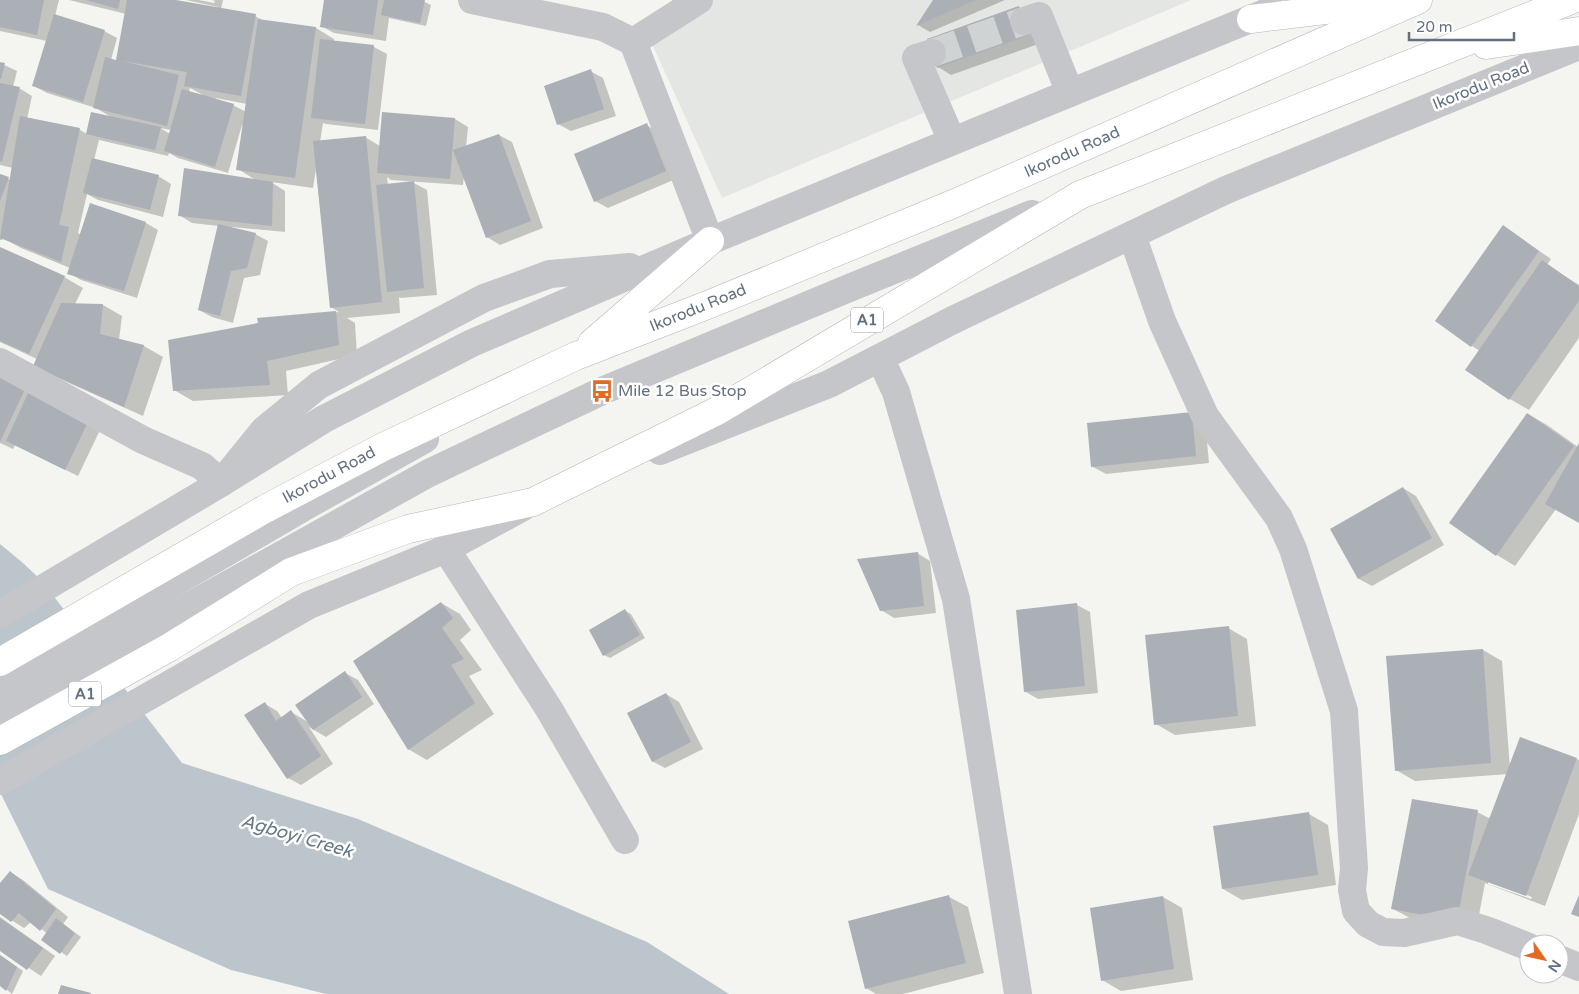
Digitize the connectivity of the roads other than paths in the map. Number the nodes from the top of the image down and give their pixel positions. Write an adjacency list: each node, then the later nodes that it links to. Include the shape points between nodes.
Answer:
1 (472, 0): 10 (street, via 603,27)
2 (699, 0): 10 (street)
3 (1297, 0): 7 (street)
4 (1409, 0): 7 (highway)
5 (1418, 0): 20 (highway, Ikorodu Road / A1, via 953,204)
6 (1571, 0): 12 (highway, Ikorodu Road / A1)
7 (1250, 19): 14 (street)
8 (1024, 21): 14 (street, via 1039,16)
9 (1579, 31): 12 (highway)
10 (633, 42): 18 (street)
11 (1579, 46): 17 (street, Ikorodu Road, via 1226,190)
12 (1440, 52): 16 (highway, Ikorodu Road / A1)
13 (932, 54): 15 (street, via 916,58)
14 (1070, 93): 15 (street)
15 (952, 141): 18 (street)
16 (1080, 194): 24 (highway, Ikorodu Road / A1, via 717,411); 26 (street, via 602,391 429,473)
17 (1132, 235): 21 (street, Ikorodu Road); 34 (street, via 1162,321 1205,416 1279,518 1293,549 1344,711 1354,868 1352,890 1356,911 1368,924 1383,932 1404,933 1457,921)
18 (710, 241): 19 (street); 20 (highway)
19 (654, 265): 23 (street, via 472,343 324,419); 23 (street, via 550,274 484,298 319,385 264,430)
20 (576, 356): 26 (highway, Ikorodu Road / A1, via 383,447 265,509)
21 (880, 358): 24 (street, Ikorodu Road, via 828,384); 35 (street, via 896,392 956,599)
22 (0, 362): 23 (street, via 143,440 202,466)
23 (221, 483): 27 (street)
24 (532, 502): 25 (street, Ikorodu Road); 26 (highway, Ikorodu Road / A1, via 408,529 292,572)
25 (446, 549): 32 (street, Ikorodu Road, via 309,604); 33 (street, via 549,709)
26 (152, 613): 28 (highway, Ikorodu Road / A1); 29 (street); 30 (street); 31 (highway, Ikorodu Road / A1)
27 (0, 614)
28 (0, 662)
29 (0, 684)
30 (0, 716)
31 (0, 742)
32 (0, 781)
33 (625, 840)
34 (1519, 943)
35 (1018, 994)

